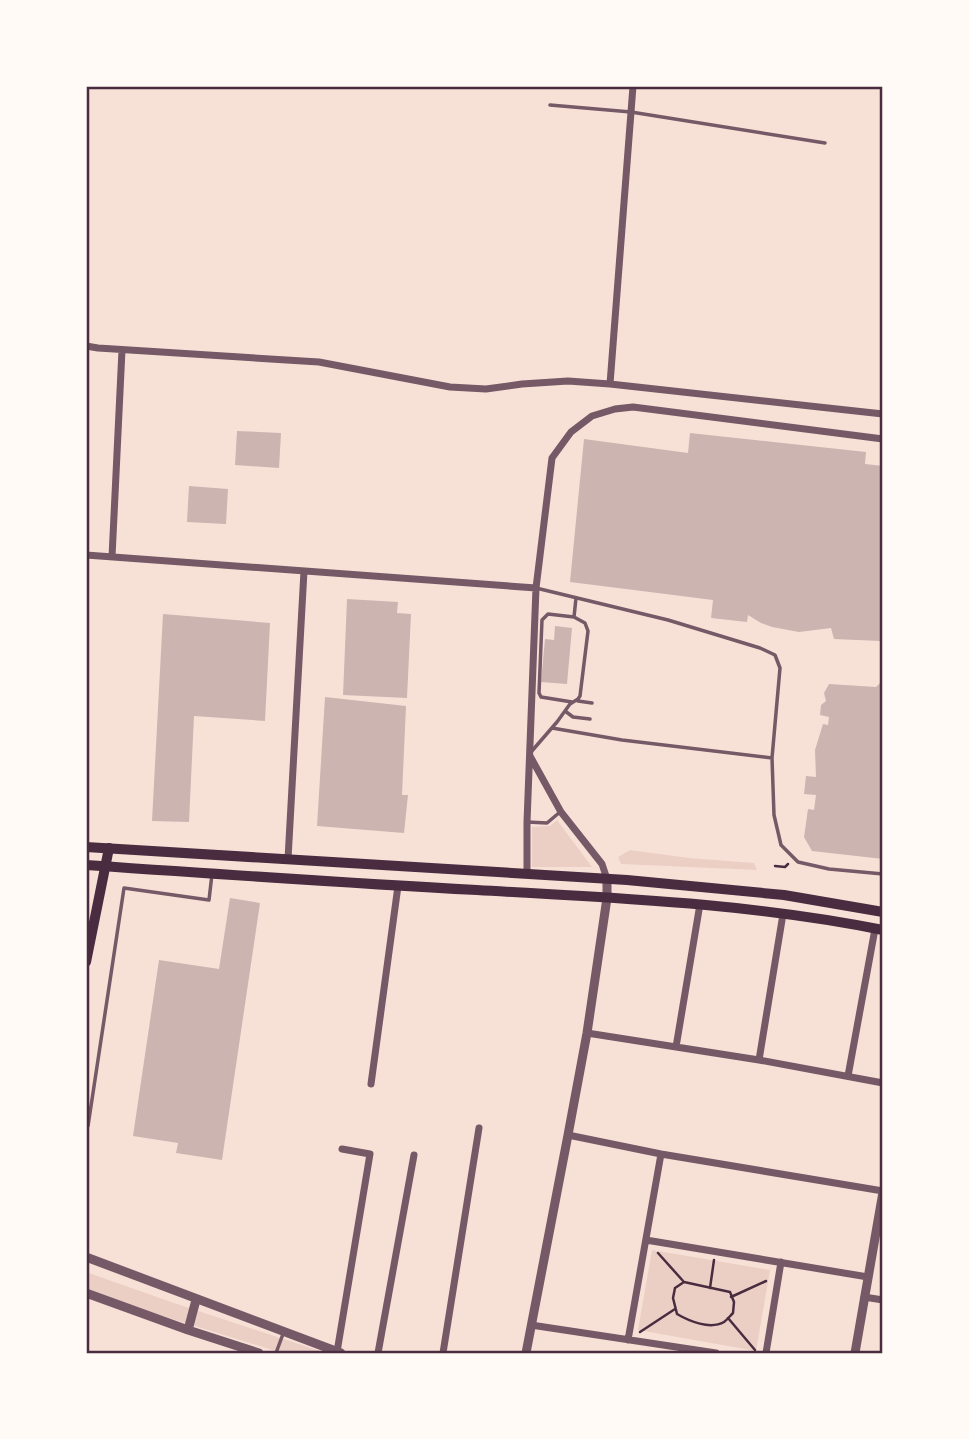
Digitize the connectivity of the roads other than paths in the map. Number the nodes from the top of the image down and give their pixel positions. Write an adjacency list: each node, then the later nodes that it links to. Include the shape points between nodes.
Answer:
1 (633, 86): 3 (street)
2 (550, 105): 3 (lane)
3 (631, 112): 4 (lane); 7 (street)
4 (825, 143)
5 (86, 346): 6 (street)
6 (122, 350): 7 (street, via 319,362 450,387 486,389 568,381); 11 (street)
7 (610, 384): 8 (street)
8 (883, 414)
9 (883, 439): 13 (street, via 633,407 592,415 570,432 552,458)
10 (86, 555): 11 (street)
11 (112, 557): 12 (street)
12 (304, 571): 13 (street); 27 (street)
13 (536, 588): 14 (lane); 21 (street)
14 (576, 597): 15 (lane); 22 (lane, via 678,622 775,655 780,668)
15 (574, 617): 16 (lane, via 584,622 588,631 580,695); 16 (lane, via 548,614 542,620 538,687 541,697)
16 (574, 701): 17 (lane); 18 (lane)
17 (592, 703)
18 (565, 711): 19 (lane, via 573,718); 20 (lane)
19 (590, 719)
20 (552, 728): 21 (lane); 22 (lane)
21 (530, 755): 23 (street); 24 (street)
22 (772, 758): 32 (lane, via 774,815 781,845 798,862)
23 (561, 811): 24 (lane, via 547,823); 33 (street)
24 (527, 822): 31 (street)
25 (86, 846): 26 (main road)
26 (109, 848): 27 (main road); 29 (main road)
27 (288, 859): 31 (main road)
28 (86, 865): 29 (main road)
29 (105, 866): 30 (main road); 40 (main road)
30 (212, 874): 34 (main road); 47 (lane, via 209,900 124,888)
31 (527, 874): 33 (main road)
32 (883, 874)
33 (607, 879): 35 (street); 37 (main road, via 784,895)
34 (398, 886): 35 (main road); 46 (street)
35 (607, 898): 36 (main road); 41 (street)
36 (700, 904): 38 (main road); 42 (street)
37 (883, 912)
38 (783, 914): 39 (main road); 43 (street)
39 (879, 929): 44 (street)
40 (86, 962)
41 (587, 1033): 42 (street); 49 (street)
42 (676, 1047): 43 (street)
43 (759, 1060): 44 (street)
44 (848, 1076): 45 (street)
45 (883, 1083)
46 (371, 1084)
47 (86, 1126)
48 (479, 1128): 70 (street)
49 (568, 1135): 51 (street); 62 (street)
50 (342, 1149): 66 (street, via 370,1154)
51 (661, 1154): 53 (street); 54 (street)
52 (414, 1155): 69 (street)
53 (883, 1191): 57 (street)
54 (646, 1240): 56 (street); 65 (street)
55 (86, 1257): 60 (street)
56 (781, 1262): 57 (street); 73 (street)
57 (868, 1277): 59 (street)
58 (86, 1293): 63 (street)
59 (864, 1297): 61 (street); 74 (street)
60 (196, 1300): 63 (street); 64 (street)
61 (883, 1300)
62 (531, 1325): 65 (street); 71 (street)
63 (188, 1330): 67 (street)
64 (284, 1332): 66 (street); 68 (lane)
65 (628, 1340): 72 (street)
66 (339, 1352)
67 (259, 1353)
68 (276, 1353)
69 (378, 1353)
70 (443, 1353)
71 (526, 1353)
72 (716, 1353)
73 (766, 1353)
74 (855, 1353)

